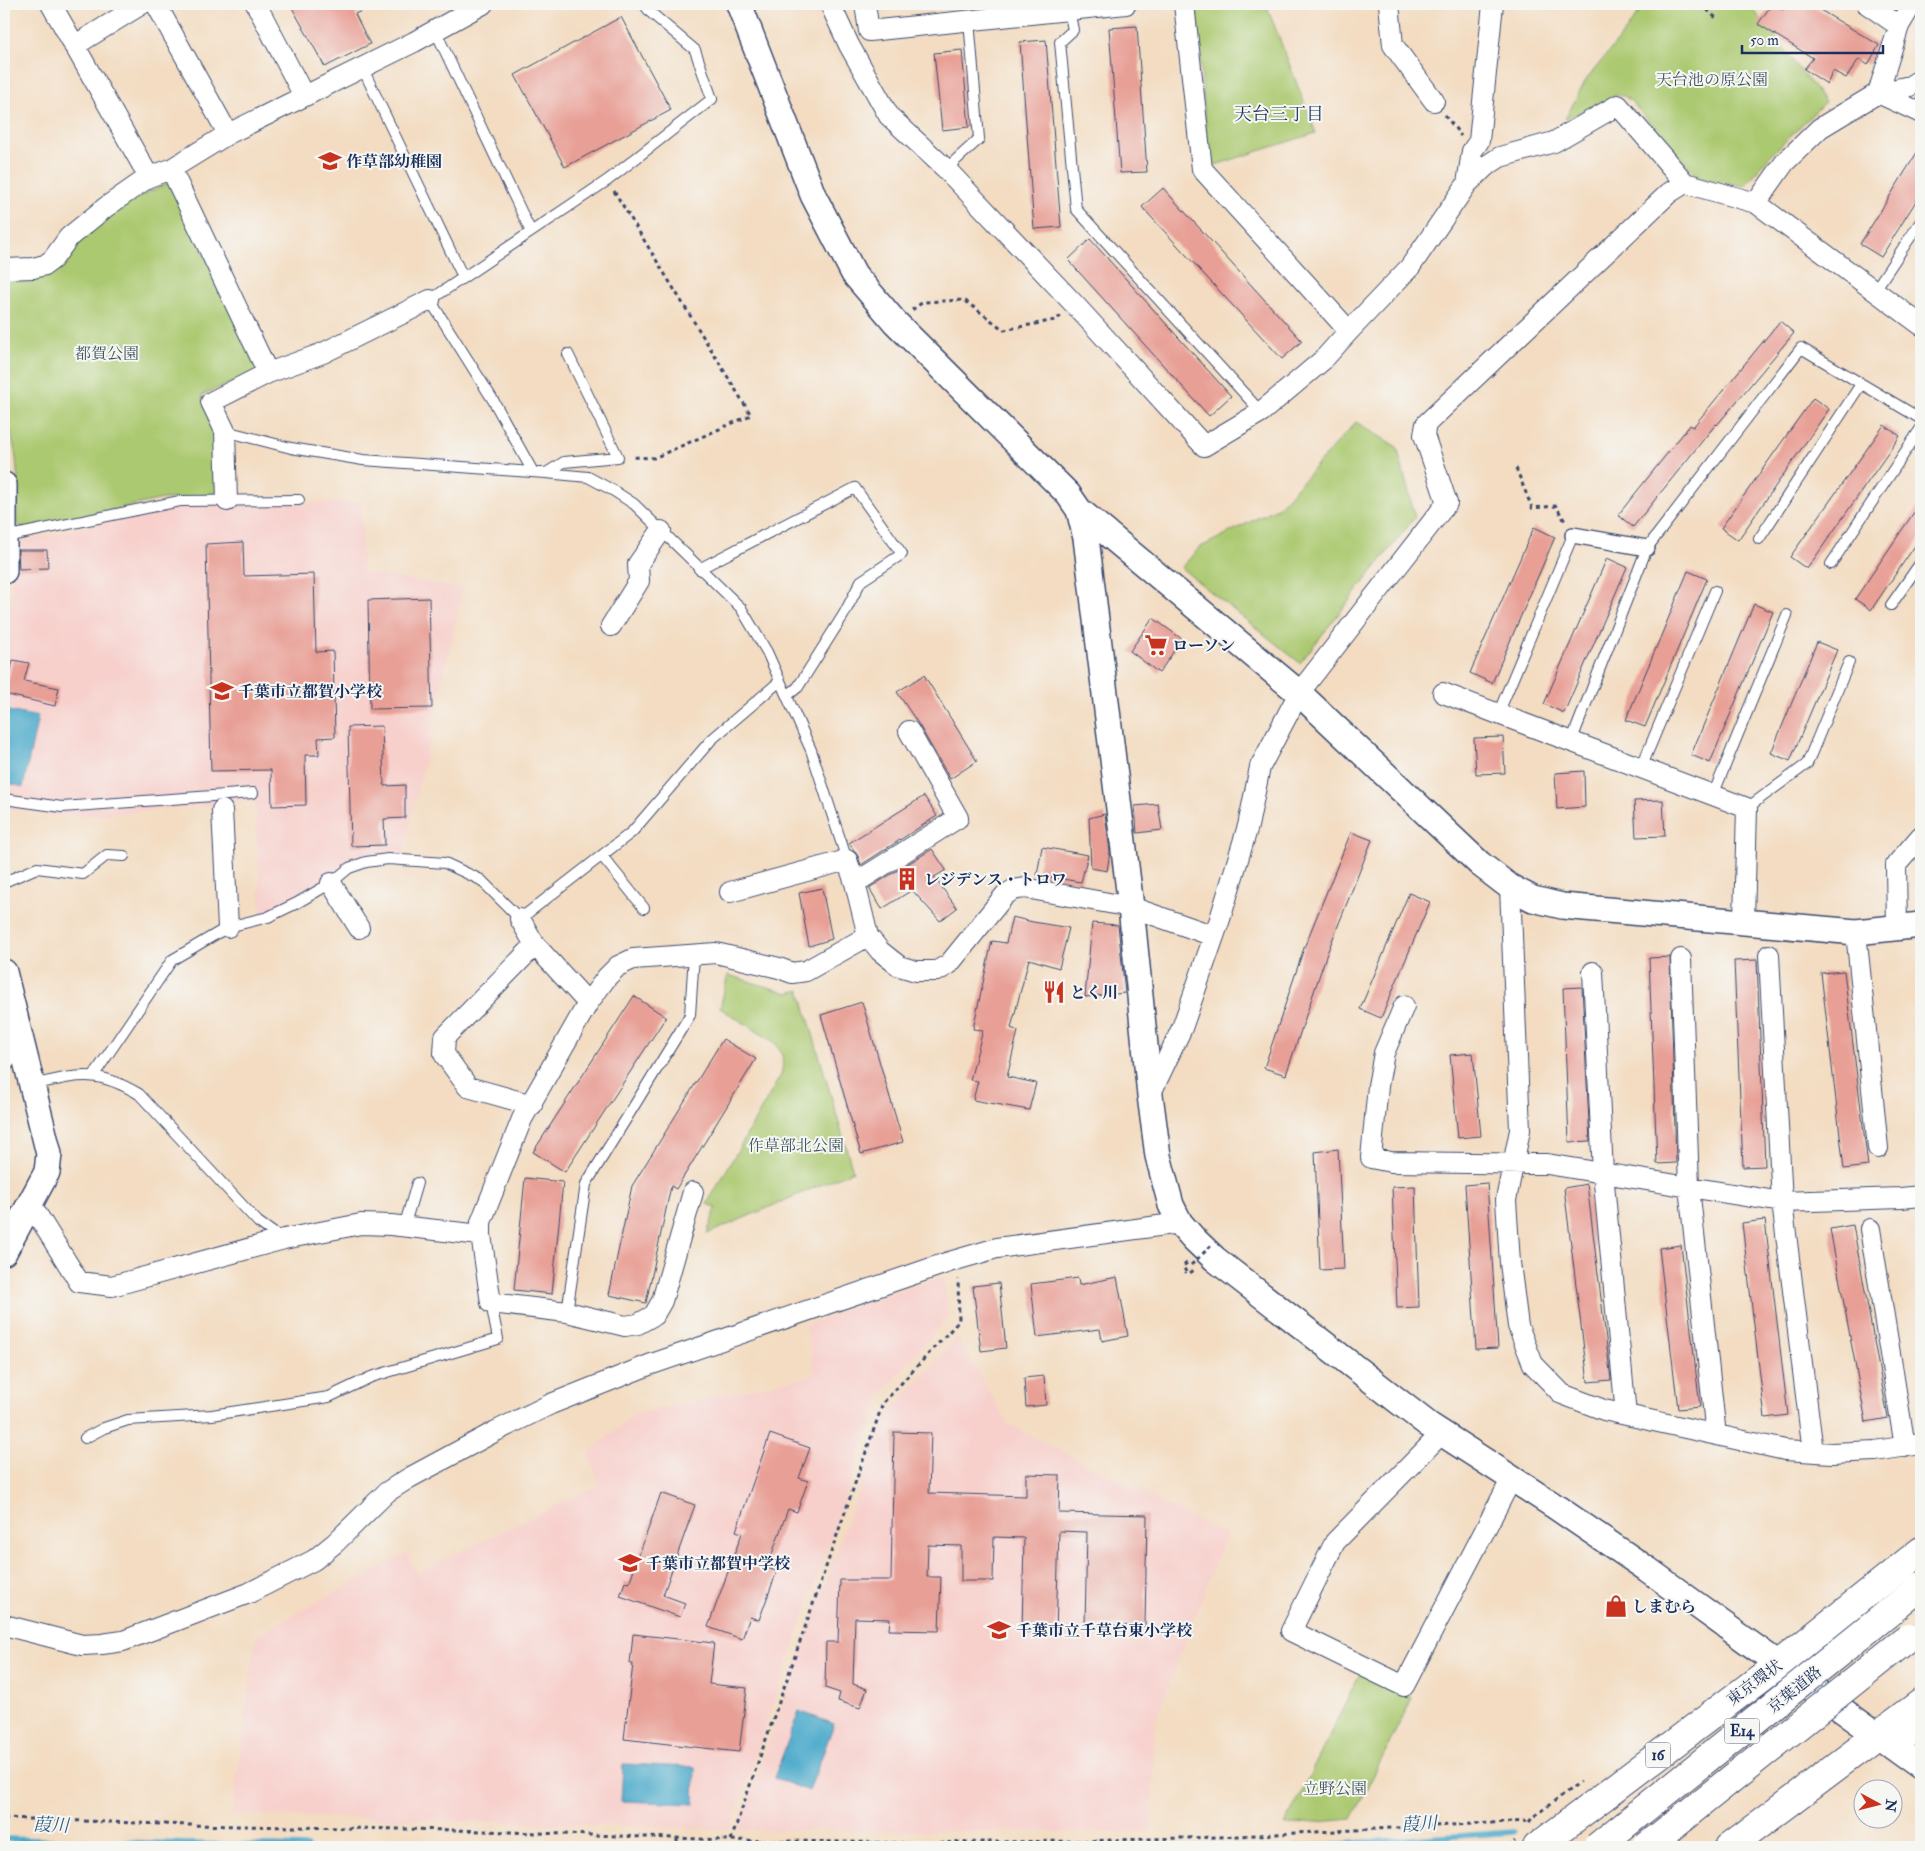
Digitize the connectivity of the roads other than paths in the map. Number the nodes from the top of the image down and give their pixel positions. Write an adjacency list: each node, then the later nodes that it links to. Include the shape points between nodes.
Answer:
1 (51, 4): 20 (street)
2 (142, 4): 20 (street)
3 (156, 4): 27 (street)
4 (256, 4): 24 (street)
5 (484, 4): 19 (street)
6 (644, 4): 35 (lane, via 694,50 712,99 608,180)
7 (739, 4): 54 (street, via 813,195 854,274 895,322 1068,494)
8 (830, 4): 29 (street, via 888,116)
9 (865, 4): 17 (street, via 869,30)
10 (1126, 4): 16 (street)
11 (1184, 4): 41 (street, via 1202,169)
12 (1389, 4): 25 (street, via 1393,45)
13 (1493, 4): 31 (street, via 1479,141 1472,151)
14 (1866, 4): 18 (street)
15 (1912, 4): 18 (street)
16 (1074, 7): 17 (street); 45 (lane, via 1073,30 1060,42 1076,209)
17 (967, 12): 29 (lane, via 979,139)
18 (1899, 26): 23 (street)
19 (435, 30): 21 (street); 35 (lane)
20 (74, 46): 30 (street)
21 (362, 68): 24 (street); 37 (lane)
22 (1921, 79): 23 (street, via 1910,86)
23 (1878, 93): 26 (street); 33 (street, via 1820,128 1784,162)
24 (304, 96): 27 (street)
25 (1434, 101)
26 (1921, 113)
27 (228, 134): 28 (street)
28 (171, 168): 30 (street); 43 (street)
29 (946, 169): 45 (street, via 1204,446)
30 (149, 177): 36 (street, via 69,237 45,265)
31 (1467, 184): 32 (street, via 1500,157 1554,142 1618,106); 41 (street, via 1410,268)
32 (1686, 184): 33 (street); 71 (street, via 1669,192 1426,424 1424,435 1447,503)
33 (1756, 203): 38 (street)
34 (1921, 221): 38 (lane)
35 (531, 232): 37 (lane)
36 (4, 269)
37 (464, 278): 39 (lane)
38 (1875, 290): 40 (street)
39 (430, 300): 43 (street, via 323,353); 49 (lane, via 493,400)
40 (1921, 324)
41 (1350, 331): 45 (street, via 1323,360)
42 (568, 354): 50 (lane, via 618,456 564,462)
43 (268, 373): 48 (street, via 211,402)
44 (1861, 384): 46 (lane); 58 (lane); 59 (lane, via 1801,348)
45 (1261, 412)
46 (1921, 419)
47 (1921, 428): 61 (lane)
48 (225, 432): 49 (lane, via 291,448 363,460); 53 (street)
49 (533, 472): 50 (lane)
50 (546, 473): 55 (lane, via 588,477 634,504)
51 (4, 485): 57 (street)
52 (299, 500): 53 (lane)
53 (227, 501): 57 (lane, via 180,501)
54 (1080, 510): 71 (street); 91 (street)
55 (661, 531): 62 (lane); 67 (street, via 638,564 640,580)
56 (1573, 535): 59 (street); 73 (lane)
57 (5, 537): 63 (street)
58 (1760, 539)
59 (1647, 548): 75 (lane)
60 (1921, 562): 65 (lane)
61 (1831, 564)
62 (699, 569): 69 (lane, via 741,608); 72 (lane, via 854,488 902,554 861,581 798,687)
63 (4, 571)
64 (1715, 591): 76 (lane)
65 (1891, 605)
66 (1787, 615): 78 (lane)
67 (611, 626)
68 (1849, 662): 80 (lane, via 1807,764)
69 (780, 682): 72 (lane); 84 (lane, via 711,740 632,832)
70 (1443, 693): 73 (street)
71 (1299, 694): 89 (street, via 1480,864); 101 (street, via 1260,767 1248,826)
72 (787, 696): 85 (lane, via 811,750)
73 (1498, 714): 75 (street)
74 (908, 730): 88 (street, via 958,818)
75 (1571, 742): 76 (street)
76 (1642, 768): 78 (street)
77 (253, 793): 79 (lane, via 62,807)
78 (1713, 796): 80 (street)
79 (4, 799)
80 (1747, 808): 94 (street)
81 (222, 810): 96 (street)
82 (1921, 836): 98 (street, via 1896,865)
83 (124, 856): 86 (lane, via 107,855 83,874 37,868)
84 (602, 856): 92 (lane); 93 (lane)
85 (847, 860): 88 (street); 90 (street)
86 (4, 882)
87 (331, 883): 93 (lane, via 350,868 366,862 445,863 480,880); 96 (lane, via 268,917); 97 (street)
88 (855, 883): 100 (street)
89 (1510, 887): 94 (street, via 1533,899 1562,906); 117 (street, via 1520,1130)
90 (730, 892)
91 (1131, 907): 100 (street, via 1026,888 1013,890 1005,895 950,964 937,971 916,971 899,966); 101 (street); 114 (street)
92 (644, 908)
93 (520, 919): 102 (street)
94 (1744, 921): 99 (street)
95 (1921, 925): 98 (street)
96 (228, 927): 112 (lane, via 172,960)
97 (359, 928)
98 (1897, 928): 99 (street)
99 (1856, 932): 116 (street)
100 (868, 936): 103 (street, via 806,971 792,973 716,953)
101 (1214, 936): 114 (street, via 1182,1028)
102 (535, 946): 108 (street); 115 (street, via 445,1037 444,1054 468,1087)
103 (694, 955): 108 (street, via 632,959 618,966 606,978); 132 (lane, via 690,1015 586,1184)
104 (1769, 955): 123 (street)
105 (1681, 959): 120 (street)
106 (4, 972): 110 (street)
107 (1593, 972): 118 (street)
108 (588, 1003): 115 (street)
109 (1404, 1006): 117 (street, via 1384,1053 1371,1158 1391,1162)
110 (18, 1028): 111 (street); 113 (street)
111 (4, 1062)
112 (94, 1075): 113 (lane); 129 (lane, via 120,1082 139,1094 258,1222)
113 (32, 1085): 124 (street, via 49,1154 46,1172)
114 (1150, 1095): 125 (street, via 1164,1182)
115 (532, 1105): 128 (street, via 522,1119 481,1222)
116 (1878, 1148)
117 (1513, 1164): 118 (street, via 1547,1164); 133 (street, via 1506,1200 1510,1263 1518,1326 1533,1364 1562,1394)
118 (1603, 1174): 120 (street); 133 (street)
119 (417, 1183): 126 (lane)
120 (1689, 1187): 123 (street); 135 (street)
121 (693, 1192): 132 (street, via 662,1301 654,1315 638,1324 625,1326)
122 (1921, 1196): 123 (street)
123 (1782, 1202): 138 (street)
124 (30, 1203): 129 (street, via 78,1282 112,1286); 130 (street)
125 (1180, 1223): 134 (street, via 1215,1259); 142 (street, via 997,1248 649,1365 551,1404 409,1478 387,1492 335,1544 314,1560 249,1592 123,1641 82,1645)
126 (404, 1227): 128 (street); 129 (street, via 360,1224)
127 (1870, 1229): 137 (street)
128 (481, 1235): 131 (street)
129 (284, 1240)
130 (4, 1252)
131 (491, 1302): 132 (street); 136 (lane, via 498,1339 371,1377 329,1397 212,1415 128,1420)
132 (567, 1312)
133 (1626, 1415): 135 (street)
134 (1442, 1433): 139 (street); 139 (street, via 1336,1542 1291,1631 1404,1686)
135 (1716, 1436): 138 (street, via 1785,1450)
136 (85, 1438)
137 (1913, 1446): 138 (street, via 1875,1451)
138 (1813, 1452)
139 (1512, 1478): 144 (street, via 1647,1569)
140 (1921, 1550): 144 (highway, 東京環状 / 16)
141 (1921, 1586): 150 (highway, 京葉道路 / E14, bridge)
142 (4, 1625)
143 (1915, 1633): 151 (highway, 京葉道路 / E14, bridge)
144 (1778, 1664): 147 (street); 149 (highway, 東京環状 / 16)
145 (1921, 1703): 147 (highway)
146 (1921, 1729): 147 (street)
147 (1886, 1742): 148 (street); 152 (highway)
148 (1921, 1767)
149 (1537, 1847)
150 (1598, 1847)
151 (1646, 1847)
152 (1729, 1847)

